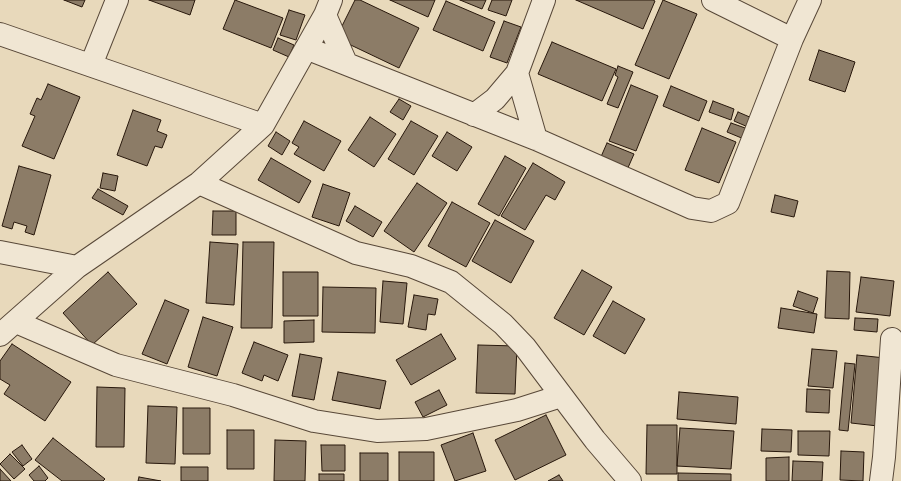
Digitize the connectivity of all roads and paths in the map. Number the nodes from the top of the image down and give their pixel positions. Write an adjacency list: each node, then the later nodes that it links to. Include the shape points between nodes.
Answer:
1 (117, 0): 10 (street)
2 (544, 0): 11 (street)
3 (714, 0): 7 (street)
4 (810, 0): 7 (street)
5 (328, 7): 8 (street); 9 (street)
6 (0, 34): 10 (street)
7 (792, 39): 14 (street, via 728,203 711,211 692,208)
8 (306, 48): 9 (street); 13 (street)
9 (346, 63): 12 (street)
10 (91, 65): 13 (street)
11 (517, 73): 12 (street, via 495,99); 14 (street)
12 (474, 115): 14 (street)
13 (263, 126): 15 (street)
14 (536, 139)
15 (199, 183): 17 (street); 20 (street, via 356,253 411,266 451,282 503,324)
16 (0, 252): 17 (street)
17 (77, 267): 18 (street)
18 (8, 328): 20 (street, via 116,365 234,395 314,421 377,431 426,429 517,410)
19 (892, 339): 21 (street)
20 (561, 396): 22 (street)
21 (893, 460): 23 (street)
22 (630, 481)
23 (881, 481)

